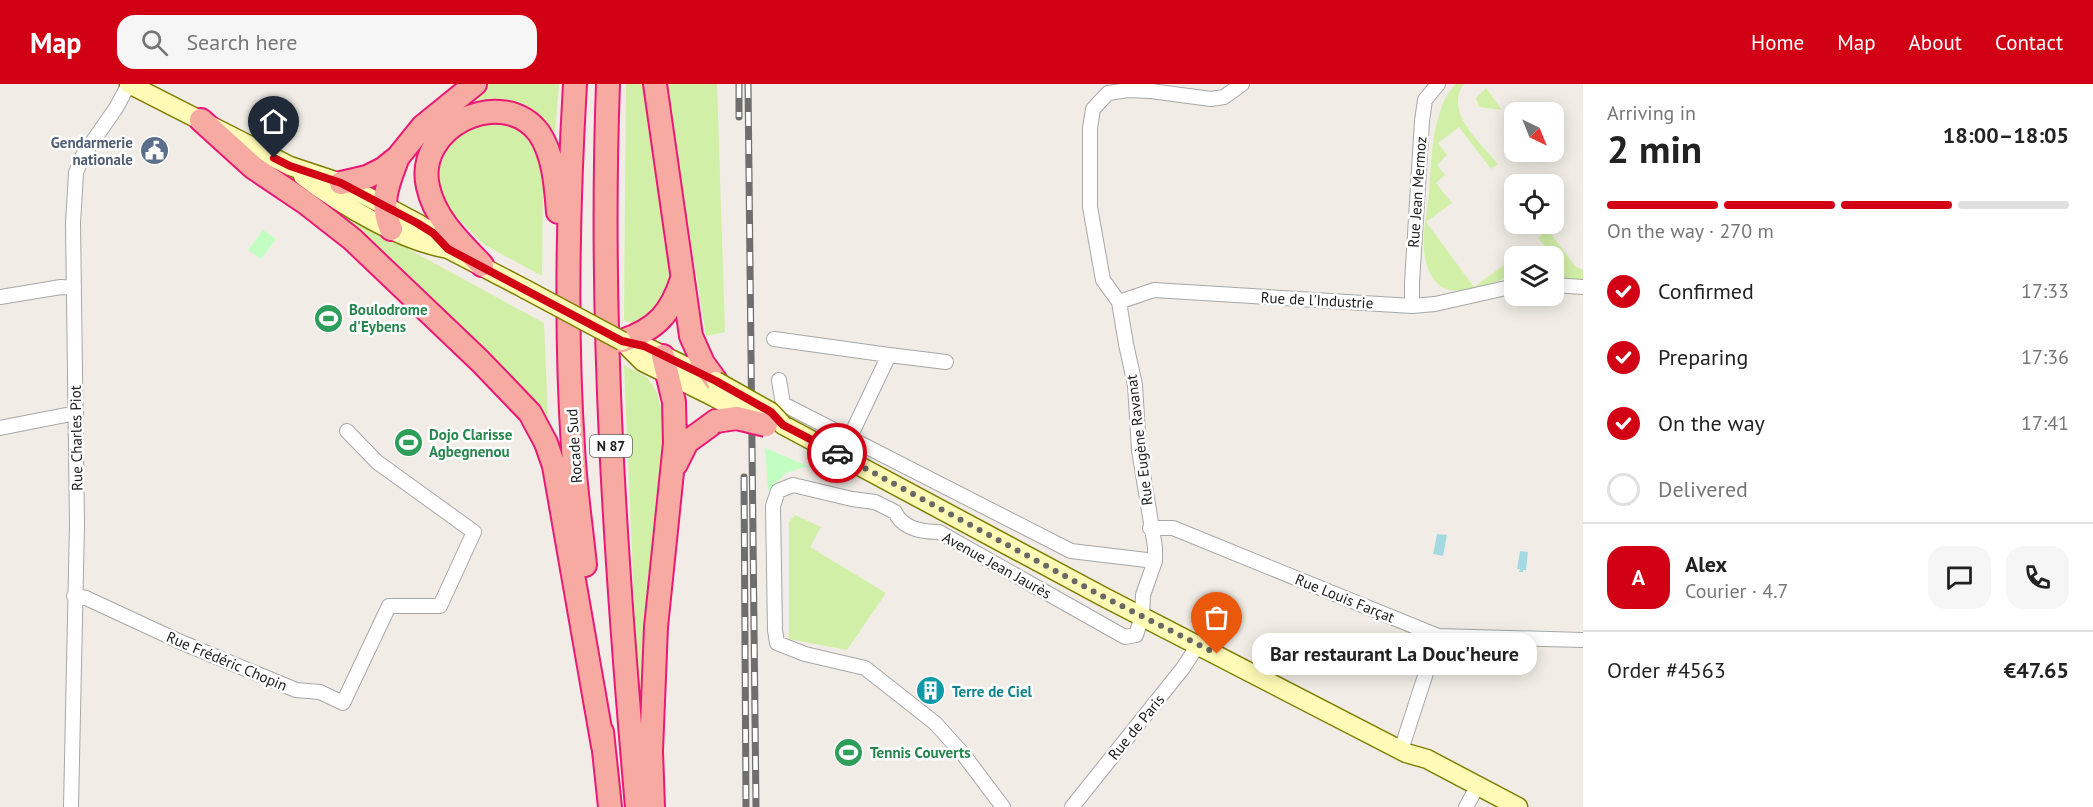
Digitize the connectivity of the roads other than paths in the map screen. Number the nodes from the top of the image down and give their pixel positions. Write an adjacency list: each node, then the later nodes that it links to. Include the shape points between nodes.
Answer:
1 (475, 84): 9 (highway, via 423,126)
2 (575, 84): 29 (highway, Rocade Sud / N 87)
3 (608, 84): 50 (highway, N 87, via 605,205 611,458)
4 (655, 84): 16 (highway)
5 (1242, 84): 22 (street, Rue Eugène Ravanat, via 1224,97 1211,99 1151,91 1108,93 1093,109 1090,207 1104,279)
6 (1438, 84): 23 (street, Rue Jean Mermoz, via 1425,100 1422,121)
7 (133, 85): 8 (main road); 19 (street, Rue Charles Piot, via 78,167 73,223)
8 (201, 120): 10 (main road); 45 (highway, via 254,168 352,239 530,413 554,466)
9 (398, 156): 11 (highway, via 367,177); 12 (highway)
10 (290, 166): 11 (main road); 13 (main road, via 325,193)
11 (341, 183): 12 (main road)
12 (384, 206): 13 (highway); 14 (main road, via 433,233)
13 (391, 229): 14 (main road)
14 (448, 249): 15 (main road)
15 (482, 265): 25 (main road, Avenue Jean Jaurès, bridge); 29 (highway, via 435,208 426,178 427,162 439,136 456,120 478,111 503,110 520,115 537,130 552,164)
16 (682, 277): 25 (highway, via 666,313 648,330); 31 (highway, via 691,336)
17 (1564, 286): 18 (street)
18 (1583, 287)
19 (74, 288): 21 (street); 32 (street, Rue Charles Piot)
20 (1504, 288): 23 (street, Rue de l'Industrie)
21 (0, 297)
22 (1119, 302): 23 (street, Rue de l'Industrie, via 1154,290); 38 (street, Rue Eugène Ravanat, via 1135,385 1138,450)
23 (1412, 306)
24 (774, 339): 26 (street)
25 (622, 341): 28 (main road, Avenue Jean Jaurès, via 644,346)
26 (889, 355): 27 (street); 36 (street)
27 (946, 362)
28 (666, 365): 31 (main road, Avenue Jean Jaurès); 37 (highway, via 674,402)
29 (569, 366): 45 (highway, Rocade Sud / N 87, via 573,449)
30 (779, 380): 36 (street, via 783,404)
31 (714, 388): 33 (main road, Avenue Jean Jaurès, bridge)
32 (76, 413): 34 (street); 40 (street, Rue Charles Piot)
33 (775, 425): 37 (highway, bridge, via 737,418 716,421 687,442); 41 (main road, Avenue Jean Jaurès)
34 (0, 428)
35 (347, 431): 40 (street, Rue Frédéric Chopin, via 377,462 474,532 440,606 389,606 343,703 320,692 296,690)
36 (850, 437): 39 (street, via 1071,551)
37 (672, 474): 51 (highway, via 656,627)
38 (1150, 528): 39 (street, Rue Eugène Ravanat); 42 (street, Rue Louis Farçat, via 1173,528)
39 (1155, 561): 41 (street, Rue Eugène Ravanat, via 1143,595)
40 (74, 596): 48 (street, Rue Charles Piot)
41 (1142, 616): 44 (main road, Avenue Jean Jaurès); 52 (street, Avenue Jean Jaurès, via 1136,635 1125,637 939,532 920,531 898,520 895,512 875,502 793,485 778,491 773,506 777,643 865,668 935,723)
42 (1438, 636): 43 (street, Rue Louis Farçat); 46 (street)
43 (1583, 640)
44 (1198, 645): 46 (main road, Avenue Jean Jaurès); 53 (street, Rue de Paris)
45 (603, 746): 49 (highway, Rocade Sud / N 87)
46 (1404, 751): 47 (main road, Avenue Jean Jaurès, via 1427,759)
47 (1472, 796): 54 (main road, Avenue Jean Jaurès); 55 (main road, Avenue Jean Jaurès)
48 (70, 807)
49 (610, 807)
50 (637, 807)
51 (653, 807)
52 (1003, 807)
53 (1072, 807)
54 (1494, 807)
55 (1518, 807)

